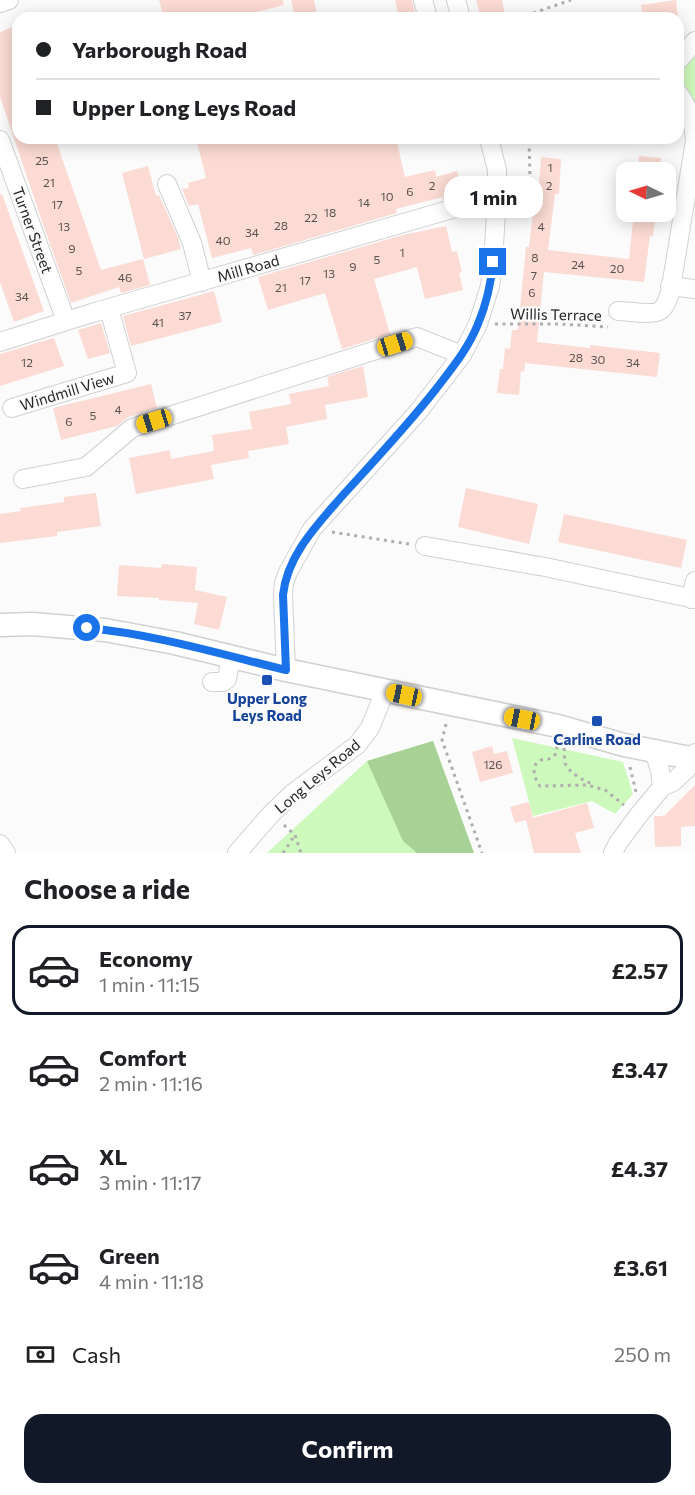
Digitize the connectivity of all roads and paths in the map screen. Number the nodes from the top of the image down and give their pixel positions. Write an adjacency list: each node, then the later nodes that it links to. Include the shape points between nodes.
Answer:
1 (9, 0): 3 (street)
2 (571, 0): 4 (path)
3 (0, 3)
4 (536, 12)
5 (695, 41): 6 (street)
6 (684, 54)
7 (684, 102): 9 (street)
8 (0, 140): 19 (street, Turner Street)
9 (695, 140): 15 (street)
10 (491, 144): 13 (street)
11 (529, 144): 13 (path, via 530,180)
12 (167, 184): 14 (street, via 192,243)
13 (497, 196): 14 (street, Mill Road); 20 (street, via 492,280)
14 (202, 282): 17 (street, Mill Road)
15 (670, 286): 16 (street); 18 (street, via 660,311)
16 (695, 290)
17 (109, 309): 19 (street, Mill Road); 23 (street, Windmill View, via 127,374)
18 (618, 311): 20 (path, Willis Terrace, via 615,327)
19 (66, 321): 21 (street, Mill Road)
20 (478, 324): 22 (street)
21 (0, 342)
22 (462, 356): 24 (street, via 417,337 132,428 86,467); 25 (street, via 418,412)
23 (12, 408)
24 (23, 479)
25 (312, 530): 26 (path); 31 (street, via 284,583)
26 (425, 546): 28 (street)
27 (695, 580): 28 (street)
28 (693, 599)
29 (0, 625): 30 (main road, via 105,630)
30 (231, 657): 31 (main road); 32 (street, via 227,679)
31 (286, 670): 33 (main road)
32 (212, 682)
33 (385, 691): 34 (main road); 43 (street, Long Leys Road, via 370,728 357,745)
34 (450, 705): 35 (main road, via 558,726); 50 (path, via 442,740)
35 (624, 745): 36 (main road); 42 (path)
36 (654, 751): 37 (main road); 41 (street)
37 (694, 757): 41 (street, via 686,770)
38 (552, 758): 40 (path, via 534,766 535,780 540,786)
39 (565, 762): 40 (path, via 579,778)
40 (597, 787): 42 (path)
41 (662, 787): 42 (street)
42 (642, 810): 51 (street)
43 (271, 814): 44 (path); 47 (street, Long Leys Road)
44 (295, 835): 48 (path); 49 (path)
45 (0, 844): 46 (street)
46 (6, 853)
47 (237, 853)
48 (283, 853)
49 (301, 853)
50 (482, 853)
51 (613, 853)

